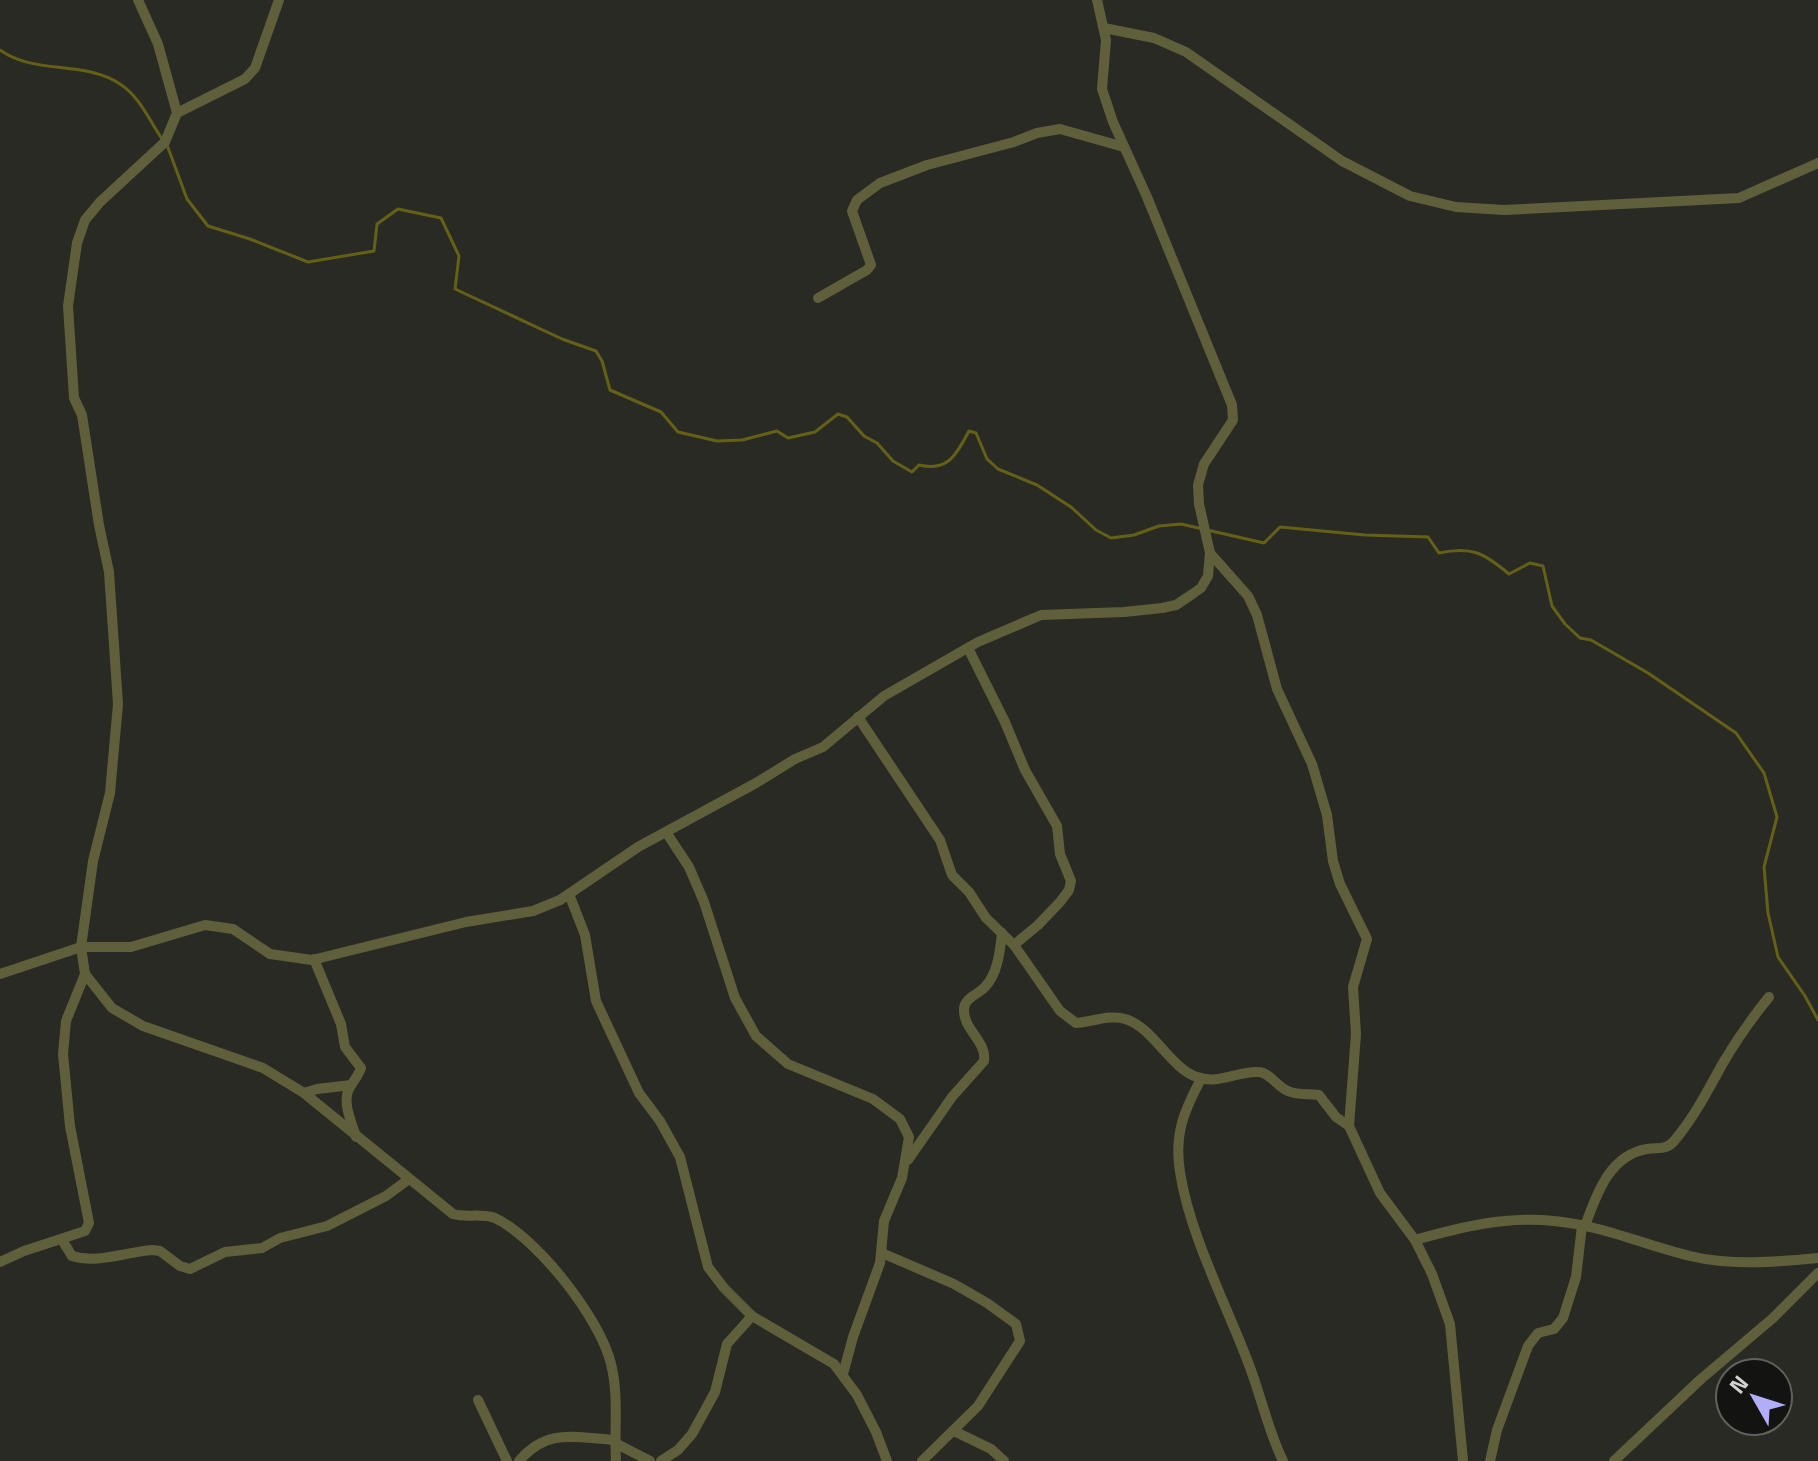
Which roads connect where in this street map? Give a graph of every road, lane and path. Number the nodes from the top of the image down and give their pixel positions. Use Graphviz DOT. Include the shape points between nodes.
graph roads {
  1 [pos="138,0"];
  2 [pos="279,0"];
  3 [pos="1097,0"];
  4 [pos="1104,28"];
  5 [pos="177,113"];
  6 [pos="1124,147"];
  7 [pos="1818,163"];
  8 [pos="818,298"];
  9 [pos="1210,553"];
  10 [pos="968,648"];
  11 [pos="858,717"];
  12 [pos="666,832"];
  13 [pos="569,894"];
  14 [pos="1002,933"];
  15 [pos="1014,945"];
  16 [pos="81,947"];
  17 [pos="314,959"];
  18 [pos="0,974"];
  19 [pos="85,974"];
  20 [pos="1769,997"];
  21 [pos="1201,1079"];
  22 [pos="351,1085"];
  23 [pos="304,1093"];
  24 [pos="1349,1126"];
  25 [pos="356,1137"];
  26 [pos="905,1164"];
  27 [pos="409,1179"];
  28 [pos="1583,1226"];
  29 [pos="62,1240"];
  30 [pos="1415,1240"];
  31 [pos="882,1253"];
  32 [pos="1818,1258"];
  33 [pos="0,1262"];
  34 [pos="1818,1273"];
  35 [pos="752,1316"];
  36 [pos="843,1374"];
  37 [pos="478,1400"];
  38 [pos="954,1431"];
  39 [pos="615,1441"];
  40 [pos="507,1461"];
  41 [pos="519,1461"];
  42 [pos="616,1461"];
  43 [pos="650,1461"];
  44 [pos="661,1461"];
  45 [pos="887,1461"];
  46 [pos="922,1461"];
  47 [pos="1004,1461"];
  48 [pos="1283,1461"];
  49 [pos="1463,1461"];
  50 [pos="1490,1461"];
  51 [pos="1614,1461"];
  1 -- 5 [label="street" via="158,44"];
  2 -- 5 [label="street" via="255,68 245,79"];
  3 -- 4 [label="street"];
  4 -- 6 [label="street" via="1102,89"];
  4 -- 7 [label="street" via="1154,38 1186,52 1342,161 1410,196 1456,207 1504,210 1739,198"];
  5 -- 16 [label="street" via="165,142 85,220 73,266 68,341 74,398 82,415 109,572 118,704 110,793 93,861"];
  6 -- 8 [label="street" via="1060,129 880,183 857,200 852,211 871,265"];
  6 -- 9 [label="street" via="1232,405 1233,420 1204,464 1198,485"];
  9 -- 10 [label="street" via="1201,588 1176,605 1041,615"];
  9 -- 24 [label="street" via="1248,596 1257,615 1277,689 1312,764 1340,884 1367,939 1353,987 1356,1034"];
  10 -- 11 [label="street"];
  10 -- 15 [label="street" via="1057,826 1071,881 1060,902"];
  11 -- 12 [label="street" via="823,747"];
  11 -- 14 [label="street" via="940,840 952,875"];
  12 -- 13 [label="street"];
  12 -- 26 [label="street" via="689,867 735,998 756,1036 788,1064 873,1099 900,1119 909,1137"];
  13 -- 17 [label="street" via="533,911"];
  13 -- 35 [label="street" via="585,935 596,1001 639,1093 680,1157 708,1267"];
  14 -- 15 [label="street"];
  14 -- 26 [label="street" via="993,975 964,1010 984,1061"];
  15 -- 21 [label="street" via="1060,1011 1076,1023 1125,1019"];
  16 -- 17 [label="street" via="131,947 215,925 233,929 270,954"];
  16 -- 18 [label="street"];
  16 -- 19 [label="street"];
  17 -- 22 [label="street" via="345,1047 361,1068"];
  19 -- 23 [label="street" via="112,1008 143,1026 263,1068"];
  19 -- 29 [label="street" via="66,1021 63,1054 70,1126 89,1223 85,1231"];
  20 -- 28 [label="street" via="1674,1142 1617,1164"];
  21 -- 24 [label="street" via="1266,1074 1287,1091 1319,1095"];
  21 -- 48 [label="street" via="1182,1114 1180,1171 1196,1230"];
  22 -- 23 [label="street"];
  22 -- 25 [label="street" via="346,1105"];
  23 -- 25 [label="street"];
  24 -- 30 [label="street" via="1380,1193"];
  25 -- 27 [label="street"];
  26 -- 31 [label="street" via="884,1221"];
  27 -- 29 [label="street" via="327,1226 262,1248 225,1252 190,1269 152,1250 79,1258"];
  27 -- 39 [label="street" via="453,1214 494,1218 546,1257 595,1326 611,1362"];
  28 -- 30 [label="street" via="1553,1221 1476,1223"];
  28 -- 32 [label="street" via="1693,1257 1736,1262"];
  28 -- 50 [label="street" via="1563,1318 1528,1346"];
  29 -- 33 [label="street"];
  30 -- 49 [label="street" via="1450,1324"];
  31 -- 36 [label="street"];
  31 -- 38 [label="street" via="954,1284 1011,1319 1020,1332 1020,1341 978,1406"];
  34 -- 51 [label="street"];
  35 -- 36 [label="street"];
  35 -- 44 [label="street" via="727,1344 715,1392 692,1434"];
  36 -- 45 [label="street"];
  37 -- 40 [label="street"];
  38 -- 46 [label="street"];
  38 -- 47 [label="street"];
  39 -- 41 [label="street" via="556,1436"];
  39 -- 42 [label="street"];
  39 -- 43 [label="street"];
}
